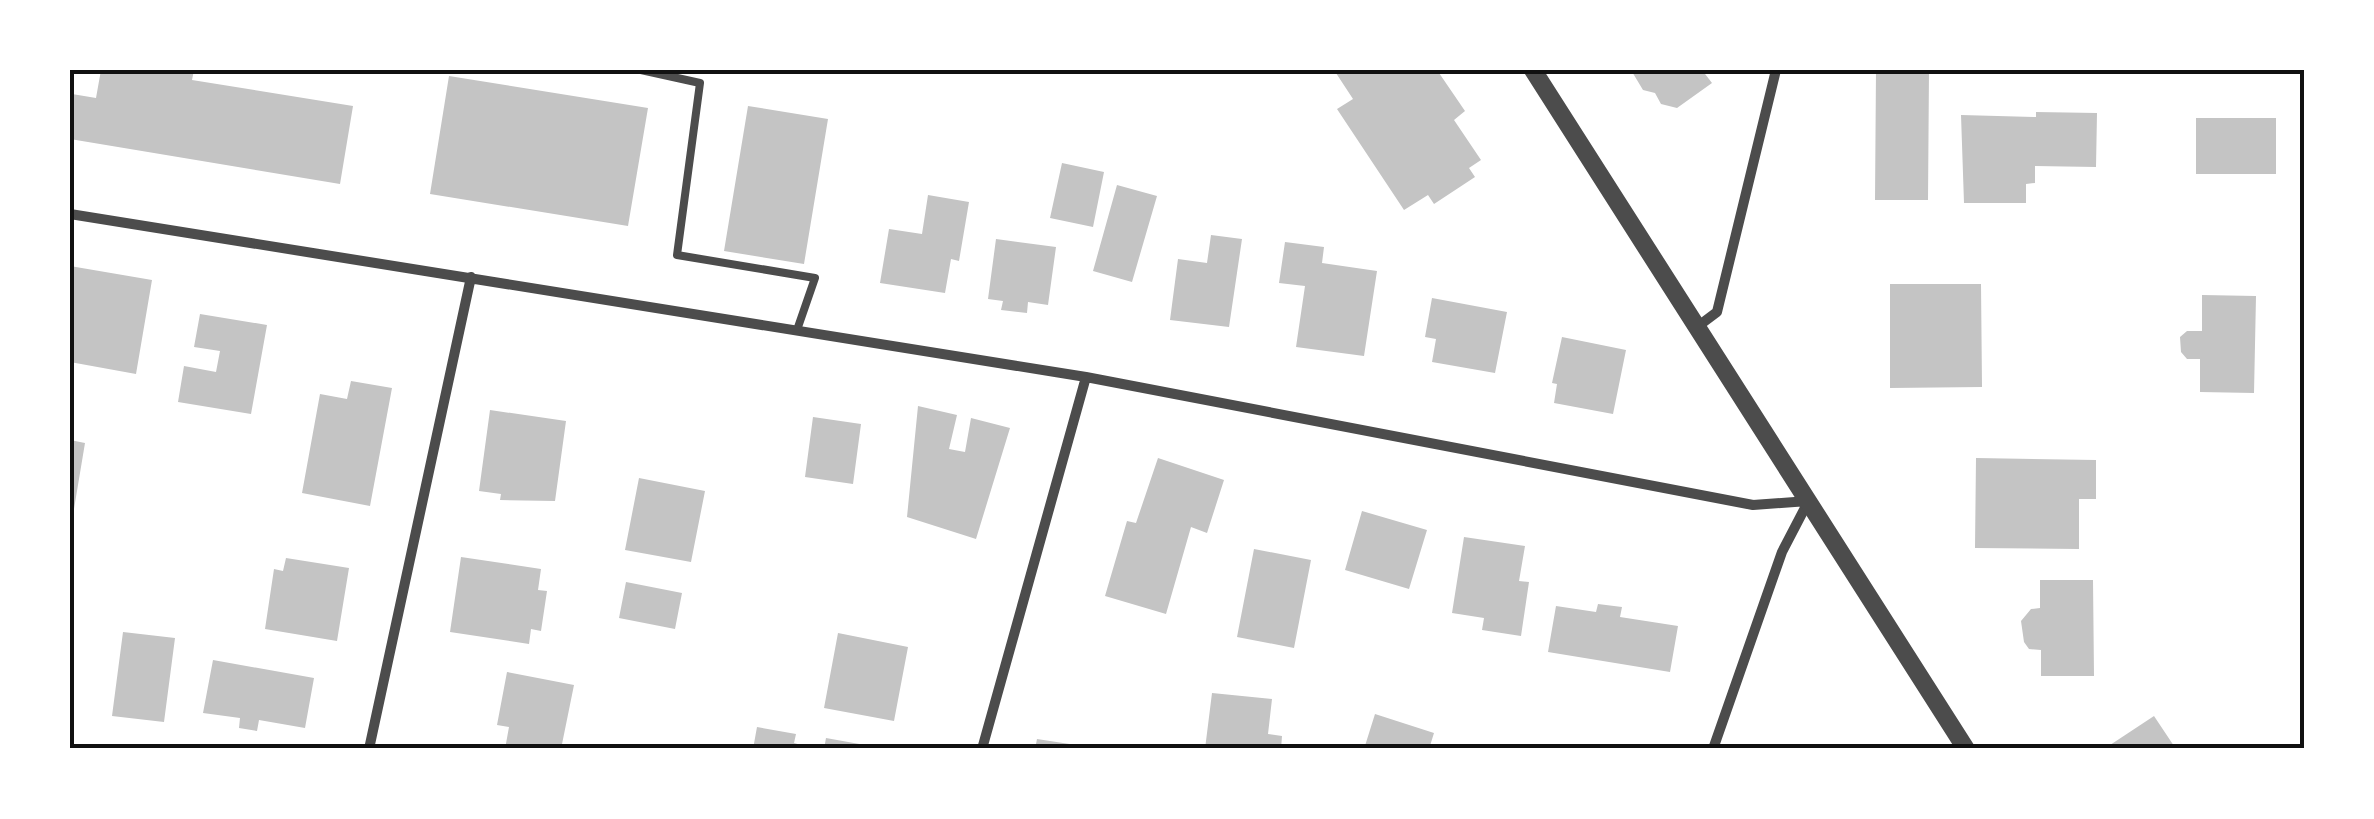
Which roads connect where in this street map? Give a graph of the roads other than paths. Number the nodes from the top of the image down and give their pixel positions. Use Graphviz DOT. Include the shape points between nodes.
graph roads {
  1 [pos="641,70"];
  2 [pos="1533,70"];
  3 [pos="1776,70"];
  4 [pos="70,214"];
  5 [pos="471,277"];
  6 [pos="1696,328"];
  7 [pos="797,330"];
  8 [pos="1086,377"];
  9 [pos="1809,501"];
  10 [pos="369,749"];
  11 [pos="982,749"];
  12 [pos="1713,749"];
  13 [pos="1966,749"];
  1 -- 7 [label="lane" via="700,83 677,256 815,278"];
  2 -- 6 [label="street"];
  3 -- 6 [label="street" via="1717,312"];
  4 -- 5 [label="street"];
  5 -- 7 [label="street"];
  5 -- 10 [label="street"];
  6 -- 9 [label="street"];
  7 -- 8 [label="street"];
  8 -- 9 [label="street" via="1753,505"];
  8 -- 11 [label="street"];
  9 -- 12 [label="street" via="1782,552"];
  9 -- 13 [label="street"];
}
